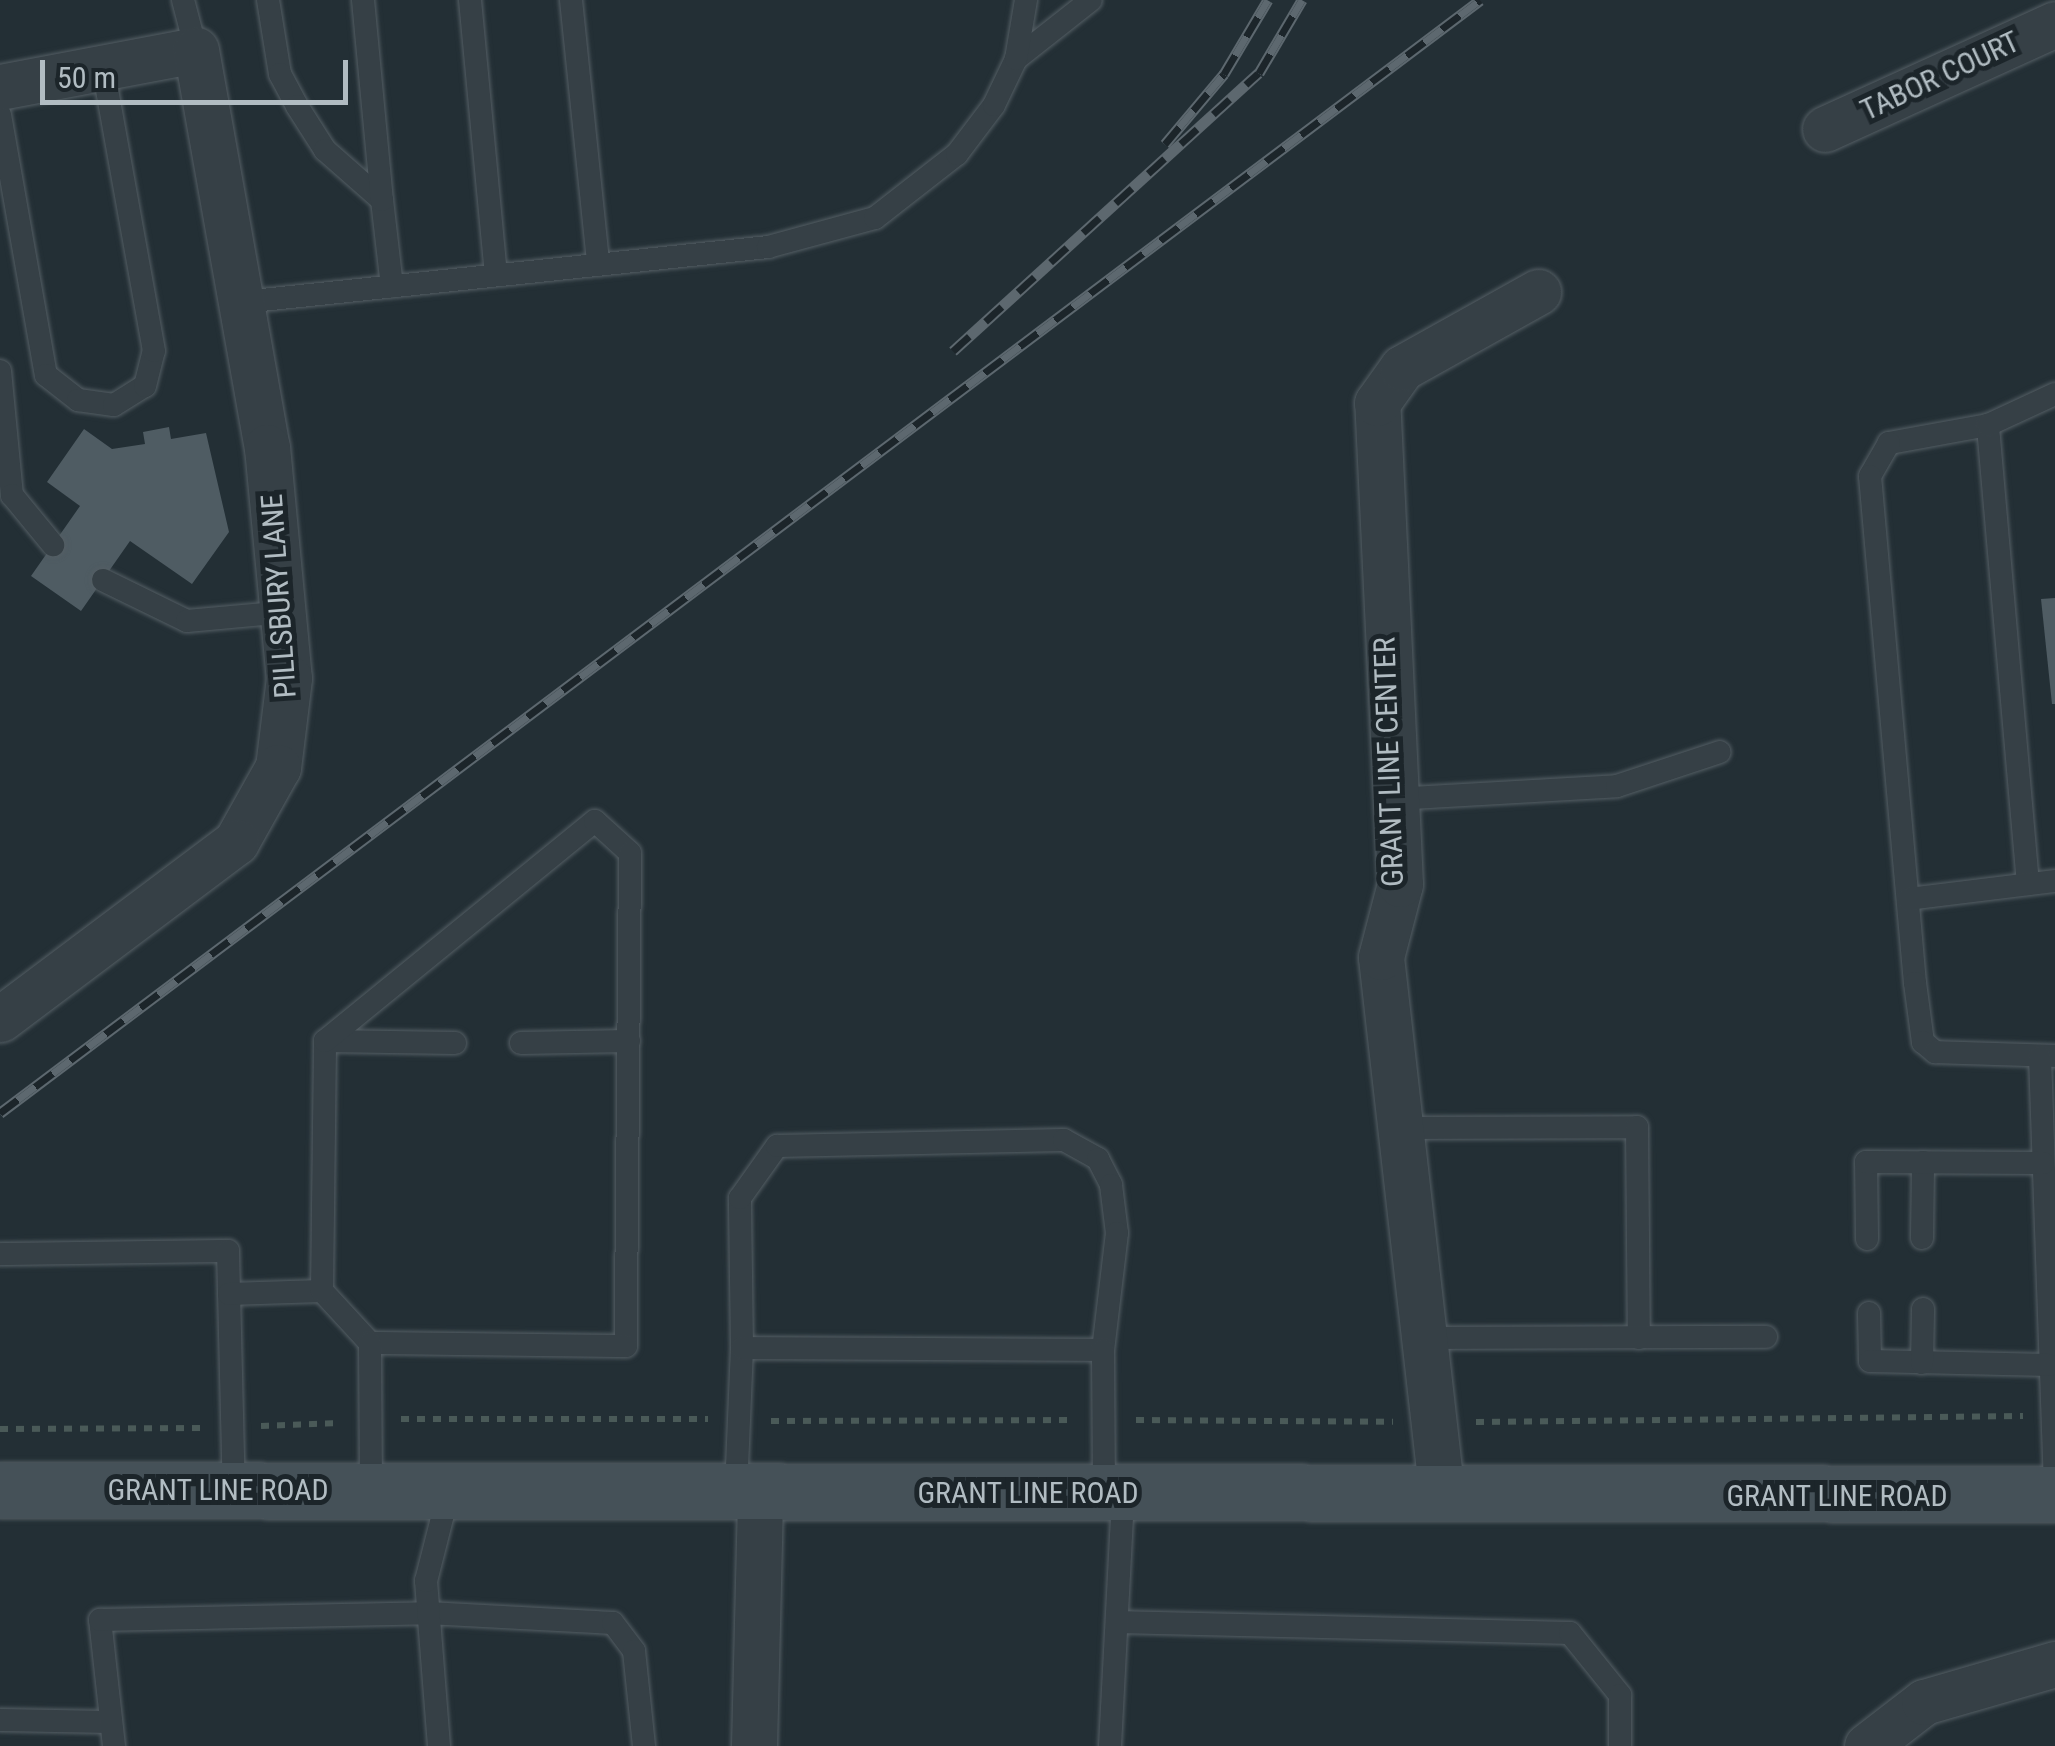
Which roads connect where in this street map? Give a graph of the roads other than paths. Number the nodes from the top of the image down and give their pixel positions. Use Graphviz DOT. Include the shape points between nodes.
graph roads {
  1 [pos="182,0"];
  2 [pos="191,0"];
  3 [pos="268,0"];
  4 [pos="363,0"];
  5 [pos="470,0"];
  6 [pos="571,0"];
  7 [pos="1026,0"];
  8 [pos="1092,0"];
  9 [pos="2055,24"];
  10 [pos="196,50"];
  11 [pos="1016,59"];
  12 [pos="102,68"];
  13 [pos="0,87"];
  14 [pos="0,115"];
  15 [pos="1825,129"];
  16 [pos="382,200"];
  17 [pos="598,263"];
  18 [pos="496,273"];
  19 [pos="392,286"];
  20 [pos="1538,292"];
  21 [pos="243,302"];
  22 [pos="0,371"];
  23 [pos="2055,394"];
  24 [pos="1988,425"];
  25 [pos="54,545"];
  26 [pos="103,580"];
  27 [pos="285,612"];
  28 [pos="1720,752"];
  29 [pos="1394,799"];
  30 [pos="2055,881"];
  31 [pos="2028,884"];
  32 [pos="1908,899"];
  33 [pos="0,1019"];
  34 [pos="628,1041"];
  35 [pos="326,1042"];
  36 [pos="520,1043"];
  37 [pos="455,1044"];
  38 [pos="2047,1056"];
  39 [pos="1404,1128"];
  40 [pos="1923,1162"];
  41 [pos="2044,1162"];
  42 [pos="1868,1238"];
  43 [pos="1922,1238"];
  44 [pos="0,1254"];
  45 [pos="322,1291"];
  46 [pos="229,1294"];
  47 [pos="1923,1309"];
  48 [pos="1869,1313"];
  49 [pos="1766,1337"];
  50 [pos="1428,1338"];
  51 [pos="1639,1338"];
  52 [pos="370,1344"];
  53 [pos="742,1348"];
  54 [pos="1104,1350"];
  55 [pos="1922,1362"];
  56 [pos="2050,1365"];
  57 [pos="0,1490"];
  58 [pos="234,1490"];
  59 [pos="371,1491"];
  60 [pos="448,1492"];
  61 [pos="748,1493"];
  62 [pos="1114,1493"];
  63 [pos="2055,1494"];
  64 [pos="1442,1496"];
  65 [pos="428,1613"];
  66 [pos="1117,1622"];
  67 [pos="2055,1664"];
  68 [pos="0,1720"];
  69 [pos="112,1734"];
  70 [pos="438,1746"];
  71 [pos="644,1746"];
  72 [pos="754,1746"];
  73 [pos="1110,1746"];
  74 [pos="1620,1746"];
  75 [pos="1867,1746"];
  1 -- 10 [label="lane"];
  2 -- 10 [label="lane"];
  3 -- 16 [label="lane" via="280,74 303,117 325,150"];
  4 -- 16 [label="lane"];
  5 -- 18 [label="lane"];
  6 -- 17 [label="lane"];
  7 -- 11 [label="lane"];
  8 -- 11 [label="lane"];
  9 -- 15 [label="street, TABOR COURT"];
  10 -- 12 [label="street"];
  10 -- 21 [label="street, PILLSBURY LANE"];
  11 -- 17 [label="lane" via="957,154 875,218 768,247"];
  12 -- 13 [label="street"];
  12 -- 14 [label="lane" via="154,351 145,386 114,405 78,400 46,375"];
  16 -- 19 [label="lane"];
  17 -- 18 [label="lane"];
  18 -- 19 [label="lane"];
  19 -- 21 [label="lane"];
  20 -- 29 [label="street, GRANT LINE CENTER" via="1402,368 1376,403"];
  21 -- 27 [label="street, PILLSBURY LANE"];
  22 -- 25 [label="lane" via="12,495"];
  23 -- 24 [label="lane"];
  24 -- 31 [label="lane"];
  24 -- 32 [label="lane" via="1889,444 1870,476"];
  26 -- 27 [label="lane" via="187,621"];
  27 -- 33 [label="street, PILLSBURY LANE" via="286,723 260,808 236,842"];
  28 -- 29 [label="lane" via="1617,786"];
  29 -- 39 [label="street, GRANT LINE CENTER" via="1400,884 1381,957"];
  30 -- 31 [label="lane"];
  31 -- 32 [label="lane"];
  32 -- 38 [label="lane" via="1923,1042 1948,1055"];
  34 -- 35 [label="lane" via="630,852 595,821"];
  34 -- 36 [label="lane"];
  34 -- 52 [label="lane" via="626,1346"];
  35 -- 37 [label="lane"];
  35 -- 45 [label="lane"];
  38 -- 41 [label="lane"];
  39 -- 50 [label="street, GRANT LINE CENTER"];
  39 -- 51 [label="lane" via="1636,1127"];
  40 -- 41 [label="lane"];
  40 -- 42 [label="lane" via="1866,1162"];
  40 -- 43 [label="lane"];
  41 -- 56 [label="lane"];
  44 -- 46 [label="lane" via="228,1251"];
  45 -- 46 [label="lane"];
  45 -- 52 [label="lane"];
  46 -- 58 [label="lane"];
  47 -- 55 [label="lane"];
  48 -- 55 [label="lane" via="1870,1361"];
  49 -- 51 [label="lane"];
  50 -- 51 [label="lane"];
  50 -- 64 [label="street, GRANT LINE CENTER"];
  52 -- 59 [label="lane"];
  53 -- 54 [label="lane"];
  53 -- 54 [label="lane" via="740,1198 778,1146 1064,1140 1098,1159 1111,1184 1117,1233"];
  53 -- 61 [label="lane" via="735,1421"];
  54 -- 62 [label="lane"];
  55 -- 56 [label="lane"];
  56 -- 63 [label="lane"];
  57 -- 58 [label="main road, GRANT LINE ROAD"];
  58 -- 59 [label="main road, GRANT LINE ROAD"];
  59 -- 60 [label="main road, GRANT LINE ROAD"];
  60 -- 61 [label="main road, GRANT LINE ROAD"];
  60 -- 65 [label="lane" via="426,1581"];
  61 -- 62 [label="main road, GRANT LINE ROAD"];
  61 -- 72 [label="street"];
  62 -- 64 [label="main road, GRANT LINE ROAD"];
  62 -- 66 [label="lane"];
  63 -- 64 [label="main road, GRANT LINE ROAD"];
  65 -- 69 [label="lane" via="100,1620"];
  65 -- 70 [label="lane"];
  65 -- 71 [label="lane" via="613,1623 634,1651"];
  66 -- 73 [label="lane"];
  66 -- 74 [label="lane" via="1570,1633 1620,1695"];
  67 -- 75 [label="street" via="1924,1702"];
  68 -- 69 [label="lane"];
}
